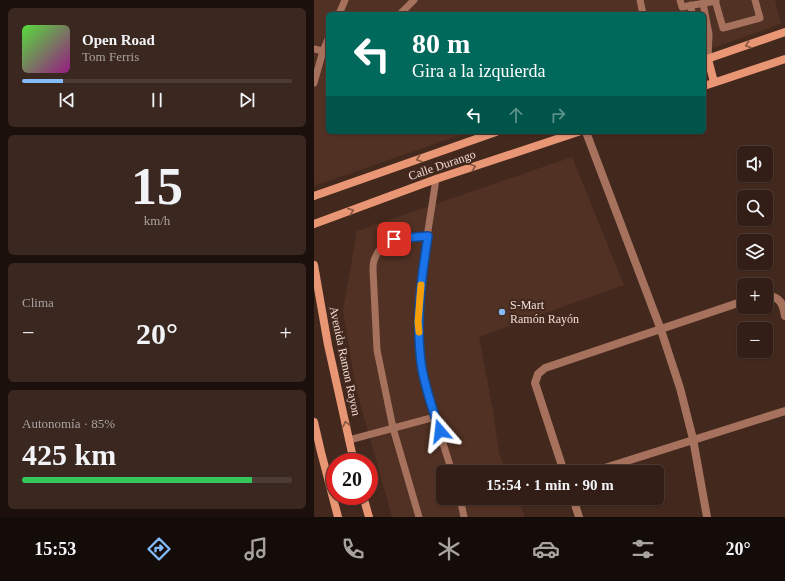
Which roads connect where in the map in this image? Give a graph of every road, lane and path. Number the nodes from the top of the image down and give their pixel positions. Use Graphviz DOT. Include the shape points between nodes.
graph roads {
  1 [pos="345,0"];
  2 [pos="414,0"];
  3 [pos="640,0"];
  4 [pos="680,0"];
  5 [pos="716,0"];
  6 [pos="755,0"];
  7 [pos="703,3"];
  8 [pos="691,5"];
  9 [pos="340,12"];
  10 [pos="402,12"];
  11 [pos="643,12"];
  12 [pos="692,12"];
  13 [pos="705,12"];
  14 [pos="706,18"];
  15 [pos="785,32"];
  16 [pos="326,44"];
  17 [pos="314,49"];
  18 [pos="323,51"];
  19 [pos="706,59"];
  20 [pos="785,59"];
  21 [pos="714,82"];
  22 [pos="314,83"];
  23 [pos="706,85"];
  24 [pos="490,134"];
  25 [pos="572,134"];
  26 [pos="587,134"];
  27 [pos="436,179"];
  28 [pos="314,196"];
  29 [pos="314,224"];
  30 [pos="428,236"];
  31 [pos="314,265"];
  32 [pos="773,296"];
  33 [pos="737,303"];
  34 [pos="785,316"];
  35 [pos="661,330"];
  36 [pos="785,411"];
  37 [pos="435,417"];
  38 [pos="314,422"];
  39 [pos="393,428"];
  40 [pos="349,440"];
  41 [pos="693,440"];
  42 [pos="352,453"];
  43 [pos="450,465"];
  44 [pos="562,465"];
  45 [pos="614,465"];
  46 [pos="366,505"];
  47 [pos="461,505"];
  48 [pos="575,505"];
  49 [pos="338,517"];
  50 [pos="369,517"];
  51 [pos="419,517"];
  52 [pos="464,517"];
  53 [pos="579,517"];
  54 [pos="707,517"];
  1 -- 9 [label="lane"];
  2 -- 10 [label="lane"];
  3 -- 11 [label="lane"];
  4 -- 8 [label="lane" via="682,7"];
  5 -- 6 [label="lane" via="723,28 760,18"];
  5 -- 7 [label="lane"];
  7 -- 8 [label="lane"];
  7 -- 13 [label="lane"];
  8 -- 12 [label="lane"];
  14 -- 19 [label="lane" via="709,34"];
  15 -- 19 [label="main road, one-way"];
  16 -- 18 [label="lane"];
  17 -- 18 [label="lane"];
  18 -- 22 [label="lane"];
  19 -- 21 [label="main road"];
  20 -- 21 [label="main road"];
  21 -- 23 [label="main road"];
  24 -- 28 [label="main road, Calle Durango, one-way"];
  27 -- 25 [label="main road, Calle Durango, one-way"];
  26 -- 35 [label="street"];
  29 -- 27 [label="main road, Calle Durango, one-way"];
  27 -- 30 [label="lane"];
  30 -- 37 [label="lane" via="418,322 422,369"];
  30 -- 39 [label="lane" via="394,239 381,248 375,258 373,270 377,350"];
  40 -- 31 [label="main road, Avenida Ramon Rayon, one-way"];
  32 -- 34 [label="street" via="783,305"];
  33 -- 35 [label="street"];
  35 -- 41 [label="street" via="680,388"];
  35 -- 44 [label="street" via="545,368 538,374 535,383"];
  36 -- 41 [label="street"];
  37 -- 39 [label="lane"];
  37 -- 43 [label="lane"];
  38 -- 49 [label="main road"];
  39 -- 40 [label="lane"];
  39 -- 51 [label="lane"];
  40 -- 42 [label="main road, Avenida Ramon Rayon"];
  41 -- 45 [label="street"];
  41 -- 54 [label="street"];
  46 -- 50 [label="main road"];
  47 -- 52 [label="lane"];
  48 -- 53 [label="street"];
}
